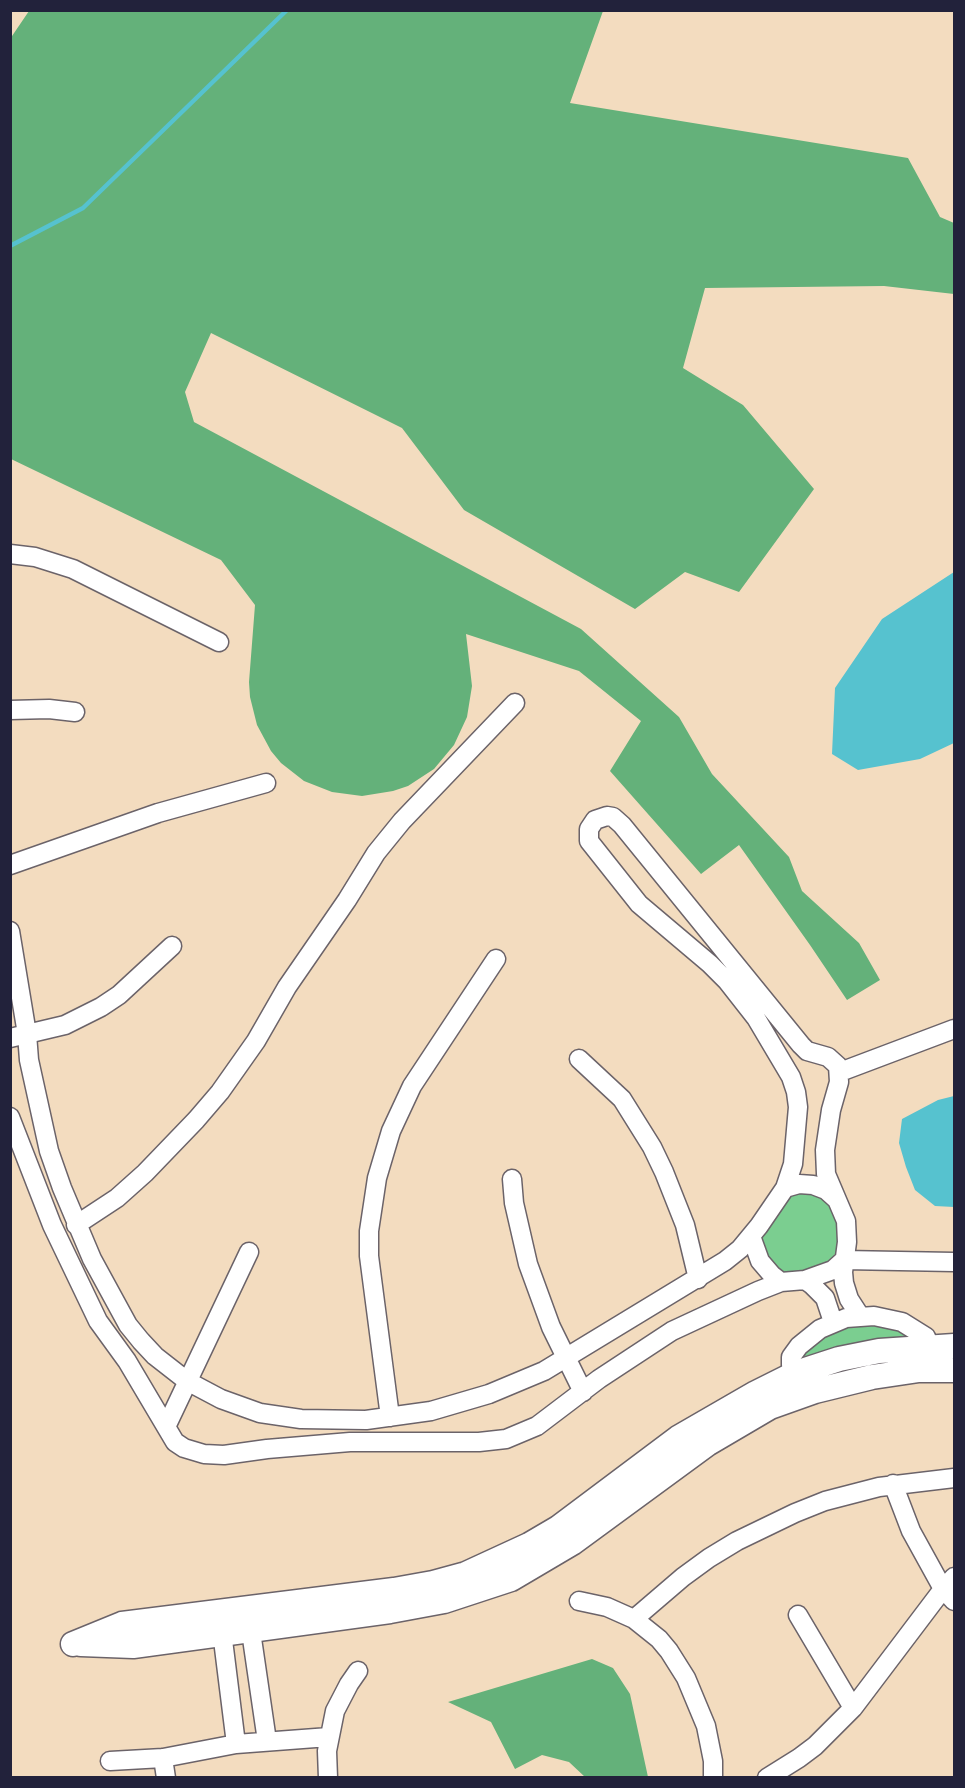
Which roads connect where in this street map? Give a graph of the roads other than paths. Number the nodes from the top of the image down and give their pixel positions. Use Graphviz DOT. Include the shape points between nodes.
graph roads {
  1 [pos="10,554"];
  2 [pos="219,642"];
  3 [pos="515,703"];
  4 [pos="10,710"];
  5 [pos="75,711"];
  6 [pos="266,783"];
  7 [pos="10,865"];
  8 [pos="10,931"];
  9 [pos="172,946"];
  10 [pos="496,959"];
  11 [pos="954,1029"];
  12 [pos="19,1036"];
  13 [pos="828,1057"];
  14 [pos="579,1059"];
  15 [pos="840,1072"];
  16 [pos="791,1077"];
  17 [pos="10,1117"];
  18 [pos="512,1179"];
  19 [pos="785,1188"];
  20 [pos="837,1201"];
  21 [pos="76,1225"];
  22 [pos="751,1236"];
  23 [pos="249,1252"];
  24 [pos="844,1260"];
  25 [pos="954,1262"];
  26 [pos="698,1279"];
  27 [pos="805,1280"];
  28 [pos="781,1282"];
  29 [pos="860,1316"];
  30 [pos="832,1322"];
  31 [pos="954,1346"];
  32 [pos="930,1347"];
  33 [pos="566,1357"];
  34 [pos="919,1370"];
  35 [pos="954,1370"];
  36 [pos="796,1373"];
  37 [pos="187,1381"];
  38 [pos="815,1391"];
  39 [pos="584,1392"];
  40 [pos="390,1417"];
  41 [pos="166,1427"];
  42 [pos="954,1478"];
  43 [pos="893,1485"];
  44 [pos="951,1589"];
  45 [pos="579,1601"];
  46 [pos="798,1615"];
  47 [pos="634,1619"];
  48 [pos="249,1620"];
  49 [pos="221,1624"];
  50 [pos="357,1671"];
  51 [pos="853,1708"];
  52 [pos="329,1737"];
  53 [pos="267,1741"];
  54 [pos="236,1744"];
  55 [pos="163,1758"];
  56 [pos="110,1761"];
  57 [pos="166,1778"];
  58 [pos="328,1778"];
  59 [pos="713,1778"];
  60 [pos="767,1778"];
  1 -- 2 [label="street" via="73,569"];
  3 -- 21 [label="street" via="376,852 238,1067 196,1120 138,1180"];
  4 -- 5 [label="street"];
  6 -- 7 [label="street" via="147,817"];
  8 -- 12 [label="street"];
  9 -- 12 [label="street" via="101,1007 65,1025"];
  10 -- 40 [label="street" via="412,1086 391,1131 377,1178 369,1256"];
  11 -- 15 [label="street"];
  12 -- 21 [label="street" via="29,1060 49,1151"];
  13 -- 15 [label="street"];
  13 -- 16 [label="street" via="812,1061"];
  13 -- 16 [label="street" via="807,1051 801,1045 618,821 607,816 595,820 589,829 589,841 639,904 727,981 756,1018"];
  14 -- 26 [label="street" via="622,1099 652,1147 685,1225"];
  15 -- 20 [label="street" via="825,1150 826,1174"];
  16 -- 19 [label="street" via="798,1124 793,1164"];
  17 -- 41 [label="street" via="74,1274 99,1322"];
  18 -- 33 [label="street" via="528,1264"];
  19 -- 20 [label="street" via="813,1185 826,1190"];
  19 -- 22 [label="street"];
  20 -- 24 [label="street" via="846,1221"];
  21 -- 37 [label="street" via="128,1325 155,1356"];
  22 -- 26 [label="street" via="725,1262"];
  22 -- 28 [label="street" via="760,1261"];
  23 -- 37 [label="street"];
  24 -- 25 [label="street"];
  24 -- 27 [label="street" via="832,1270"];
  24 -- 29 [label="street" via="846,1294"];
  26 -- 33 [label="street"];
  27 -- 28 [label="street"];
  27 -- 30 [label="street" via="825,1298"];
  28 -- 39 [label="street" via="672,1331"];
  29 -- 30 [label="street"];
  29 -- 32 [label="street" via="902,1322 926,1337"];
  30 -- 36 [label="street" via="809,1336 790,1357"];
  31 -- 32 [label="street"];
  32 -- 34 [label="street"];
  32 -- 36 [label="street" via="879,1351"];
  33 -- 39 [label="street"];
  33 -- 40 [label="street" via="489,1395 431,1411"];
  34 -- 35 [label="street"];
  34 -- 38 [label="street"];
  36 -- 38 [label="street" via="804,1385"];
  36 -- 48 [label="street" via="678,1438 558,1528 466,1574"];
  37 -- 40 [label="street" via="240,1407 280,1417"];
  37 -- 41 [label="street"];
  38 -- 48 [label="street" via="770,1407 707,1444 572,1543 512,1579 444,1601 390,1611"];
  39 -- 41 [label="street" via="521,1433 479,1442 350,1442 213,1455 184,1448"];
  42 -- 43 [label="street"];
  43 -- 44 [label="street" via="911,1531"];
  43 -- 47 [label="street" via="825,1501 765,1526 692,1571"];
  44 -- 51 [label="street"];
  45 -- 47 [label="street" via="607,1607"];
  46 -- 51 [label="street"];
  47 -- 59 [label="street" via="659,1639 686,1678 706,1726"];
  48 -- 49 [label="street"];
  48 -- 53 [label="street"];
  49 -- 54 [label="street"];
  50 -- 52 [label="street" via="335,1711"];
  51 -- 60 [label="street" via="815,1746"];
  52 -- 53 [label="street"];
  52 -- 58 [label="street"];
  53 -- 54 [label="street"];
  54 -- 55 [label="street"];
  55 -- 56 [label="street"];
  55 -- 57 [label="street"];
}
